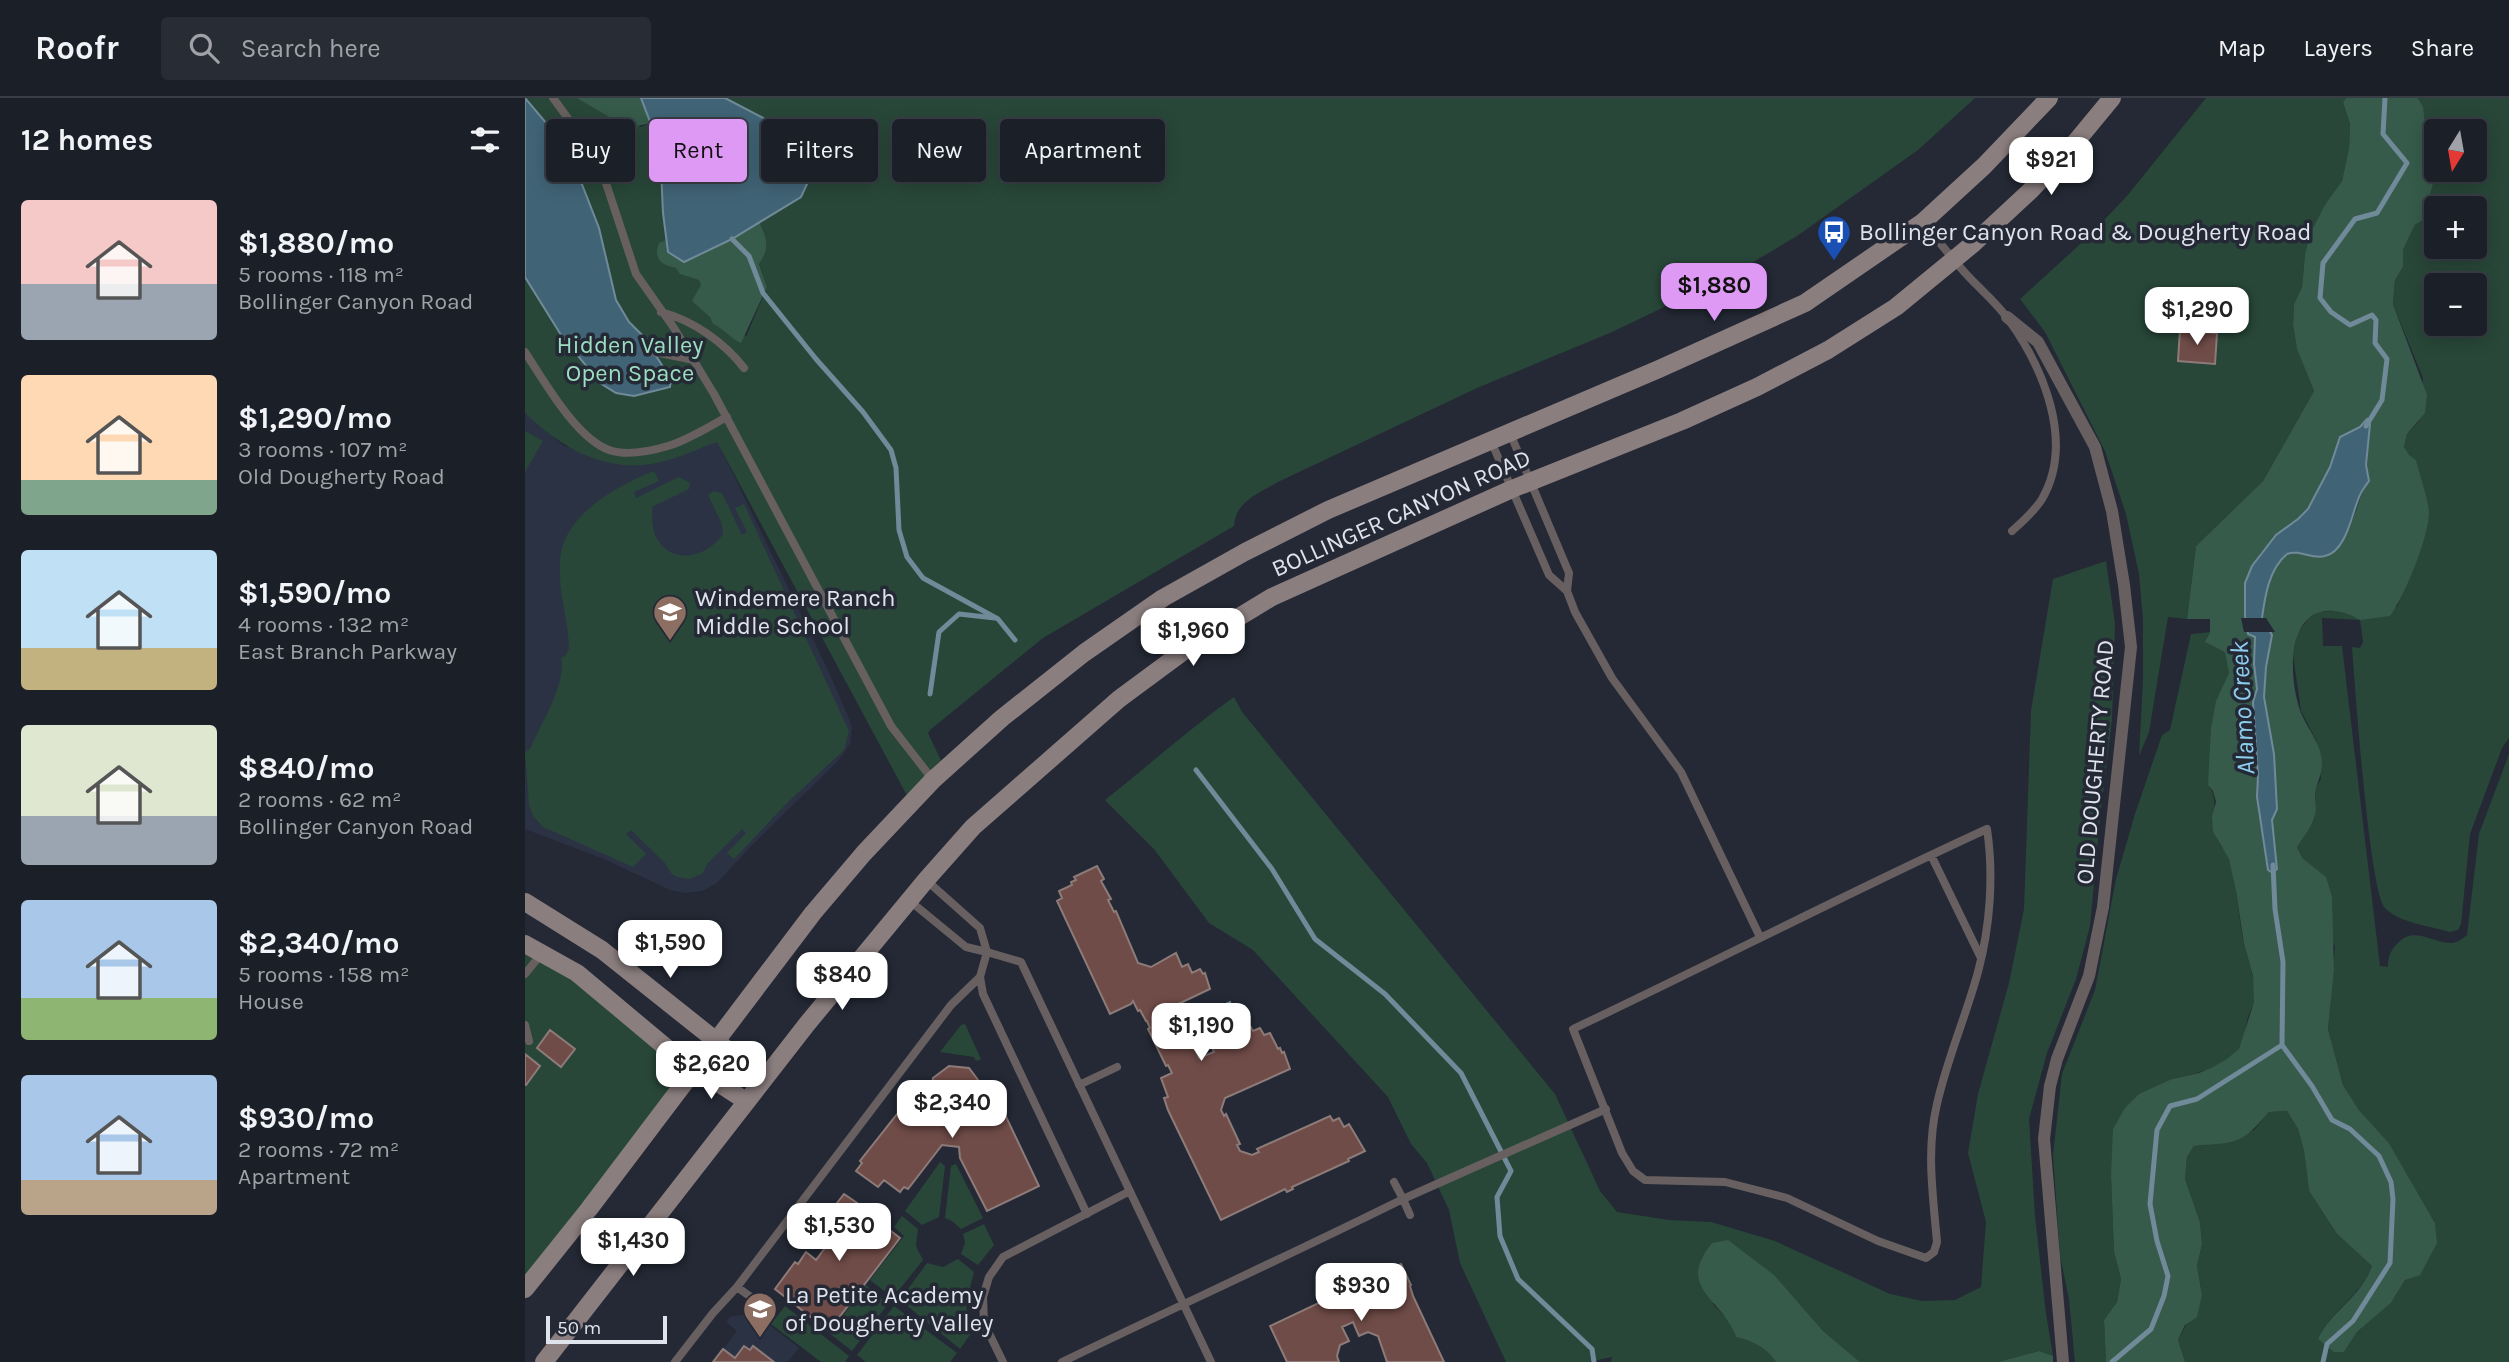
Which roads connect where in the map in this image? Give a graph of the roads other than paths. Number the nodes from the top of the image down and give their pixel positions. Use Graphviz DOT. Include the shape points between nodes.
graph roads {
  1 [pos="554,98"];
  2 [pos="2049,98"];
  3 [pos="2112,98"];
  4 [pos="1923,222"];
  5 [pos="1953,260"];
  6 [pos="661,312"];
  7 [pos="2007,317"];
  8 [pos="646,350"];
  9 [pos="525,352"];
  10 [pos="694,360"];
  11 [pos="744,368"];
  12 [pos="727,417"];
  13 [pos="1510,433"];
  14 [pos="1491,441"];
  15 [pos="1532,481"];
  16 [pos="1511,489"];
  17 [pos="2013,531"];
  18 [pos="1567,591"];
  19 [pos="933,780"];
  20 [pos="1931,855"];
  21 [pos="926,880"];
  22 [pos="910,901"];
  23 [pos="525,902"];
  24 [pos="1760,937"];
  25 [pos="525,944"];
  26 [pos="987,952"];
  27 [pos="542,953"];
  28 [pos="1981,958"];
  29 [pos="525,974"];
  30 [pos="980,977"];
  31 [pos="525,1025"];
  32 [pos="716,1040"];
  33 [pos="529,1041"];
  34 [pos="1117,1067"];
  35 [pos="696,1069"];
  36 [pos="764,1079"];
  37 [pos="1079,1085"];
  38 [pos="746,1101"];
  39 [pos="1606,1109"];
  40 [pos="1394,1182"];
  41 [pos="1130,1191"];
  42 [pos="1403,1199"];
  43 [pos="1087,1214"];
  44 [pos="1410,1215"];
  45 [pos="737,1287"];
  46 [pos="525,1289"];
  47 [pos="1184,1304"];
  48 [pos="770,1311"];
  49 [pos="544,1362"];
  50 [pos="675,1362"];
  51 [pos="1003,1362"];
  52 [pos="1062,1362"];
  53 [pos="1211,1362"];
  54 [pos="2063,1362"];
  1 -- 6 [label="lane" via="603,171 636,274"];
  2 -- 4 [label="main road, BOLLINGER CANYON ROAD"];
  3 -- 5 [label="main road, BOLLINGER CANYON ROAD" via="2031,191"];
  4 -- 5 [label="lane, OLD DOUGHERTY ROAD"];
  4 -- 13 [label="main road, BOLLINGER CANYON ROAD" via="1805,303"];
  5 -- 7 [label="lane, OLD DOUGHERTY ROAD"];
  5 -- 15 [label="main road, BOLLINGER CANYON ROAD" via="1896,307 1828,351 1682,421"];
  6 -- 10 [label="lane"];
  6 -- 11 [label="lane" via="693,324"];
  7 -- 17 [label="lane" via="2036,363 2053,410 2056,449 2043,497"];
  7 -- 54 [label="street, OLD DOUGHERTY ROAD" via="2038,342 2095,447 2112,511 2131,647 2103,907 2089,976 2057,1059 2045,1112"];
  8 -- 10 [label="lane"];
  9 -- 12 [label="lane" via="560,405 590,439 618,453 669,446"];
  10 -- 12 [label="lane"];
  12 -- 19 [label="lane" via="891,726"];
  13 -- 14 [label="main road, BOLLINGER CANYON ROAD"];
  13 -- 15 [label="lane"];
  14 -- 16 [label="lane"];
  14 -- 19 [label="main road, BOLLINGER CANYON ROAD" via="1328,510 1163,598 1084,653"];
  15 -- 16 [label="main road, BOLLINGER CANYON ROAD"];
  15 -- 18 [label="lane" via="1569,573"];
  16 -- 18 [label="lane" via="1549,575"];
  16 -- 21 [label="main road, BOLLINGER CANYON ROAD" via="1272,597 1188,648 1119,699 973,827"];
  18 -- 24 [label="lane" via="1612,678 1681,772"];
  19 -- 32 [label="main road, BOLLINGER CANYON ROAD" via="813,913"];
  20 -- 24 [label="lane"];
  20 -- 28 [label="lane"];
  20 -- 28 [label="lane" via="1987,830 1989,892"];
  21 -- 22 [label="main road, BOLLINGER CANYON ROAD"];
  21 -- 26 [label="lane" via="981,928"];
  22 -- 26 [label="lane" via="966,947"];
  22 -- 36 [label="main road, BOLLINGER CANYON ROAD"];
  23 -- 32 [label="main road" via="602,950"];
  24 -- 39 [label="lane" via="1573,1029"];
  25 -- 27 [label="main road"];
  26 -- 30 [label="lane"];
  26 -- 37 [label="lane" via="1021,962"];
  27 -- 29 [label="lane"];
  27 -- 35 [label="main road" via="577,973"];
  28 -- 39 [label="lane" via="1936,1106 1931,1150 1937,1242 1926,1258 1787,1198 1725,1182 1645,1180 1622,1153"];
  30 -- 43 [label="lane" via="983,994"];
  30 -- 45 [label="lane" via="951,1004"];
  31 -- 33 [label="lane"];
  32 -- 35 [label="main road, BOLLINGER CANYON ROAD"];
  32 -- 36 [label="main road"];
  34 -- 37 [label="lane"];
  35 -- 38 [label="main road"];
  35 -- 46 [label="main road, BOLLINGER CANYON ROAD"];
  36 -- 38 [label="main road, BOLLINGER CANYON ROAD"];
  37 -- 41 [label="lane"];
  38 -- 49 [label="main road, BOLLINGER CANYON ROAD"];
  39 -- 42 [label="lane"];
  40 -- 42 [label="lane"];
  41 -- 43 [label="lane"];
  41 -- 47 [label="lane"];
  42 -- 44 [label="lane"];
  42 -- 47 [label="lane"];
  43 -- 51 [label="lane" via="1003,1256 989,1277 982,1297 984,1323"];
  45 -- 48 [label="lane"];
  45 -- 50 [label="lane"];
  47 -- 52 [label="lane"];
  47 -- 53 [label="lane"];
}
